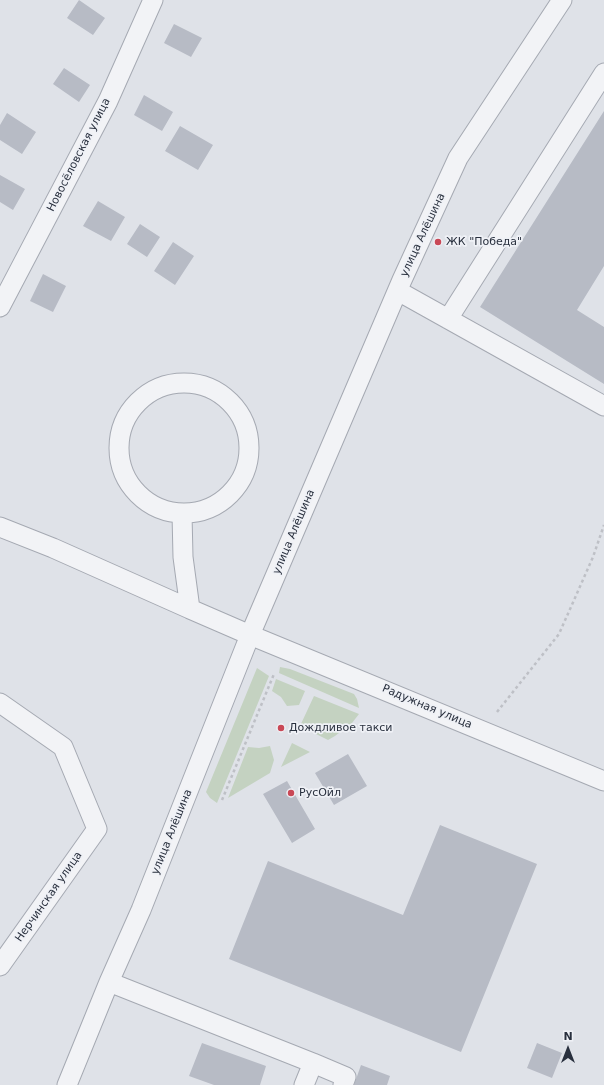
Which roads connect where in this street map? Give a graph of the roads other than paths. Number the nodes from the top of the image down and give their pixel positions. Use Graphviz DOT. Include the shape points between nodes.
graph roads {
  1 [pos="153,0"];
  2 [pos="562,0"];
  3 [pos="604,73"];
  4 [pos="398,291"];
  5 [pos="0,307"];
  6 [pos="448,319"];
  7 [pos="604,406"];
  8 [pos="182,514"];
  9 [pos="0,527"];
  10 [pos="190,609"];
  11 [pos="250,635"];
  12 [pos="0,703"];
  13 [pos="604,781"];
  14 [pos="0,966"];
  15 [pos="109,982"];
  16 [pos="313,1063"];
  17 [pos="67,1085"];
  18 [pos="304,1085"];
  19 [pos="343,1085"];
  1 -- 5 [label="street, Новосёловская улица" via="108,101"];
  2 -- 4 [label="street, улица Алёшина" via="458,158"];
  3 -- 6 [label="street"];
  4 -- 6 [label="street"];
  4 -- 11 [label="street, улица Алёшина"];
  6 -- 7 [label="street"];
  8 -- 8 [label="street" via="205,511 225,500 240,484 249,462 250,440 243,418 229,400 210,388 188,383 167,385 148,394 133,408 123,426 119,446 121,466 130,485 144,500 162,510"];
  8 -- 10 [label="street" via="183,557"];
  9 -- 10 [label="street, Радужная улица"];
  10 -- 11 [label="street, Радужная улица"];
  11 -- 13 [label="street, Радужная улица"];
  11 -- 15 [label="street, улица Алёшина" via="141,910"];
  12 -- 14 [label="street, Нерчинская улица" via="63,747 97,829"];
  15 -- 16 [label="street"];
  15 -- 17 [label="street, улица Алёшина"];
  16 -- 18 [label="street"];
  16 -- 19 [label="street" via="346,1077"];
}
